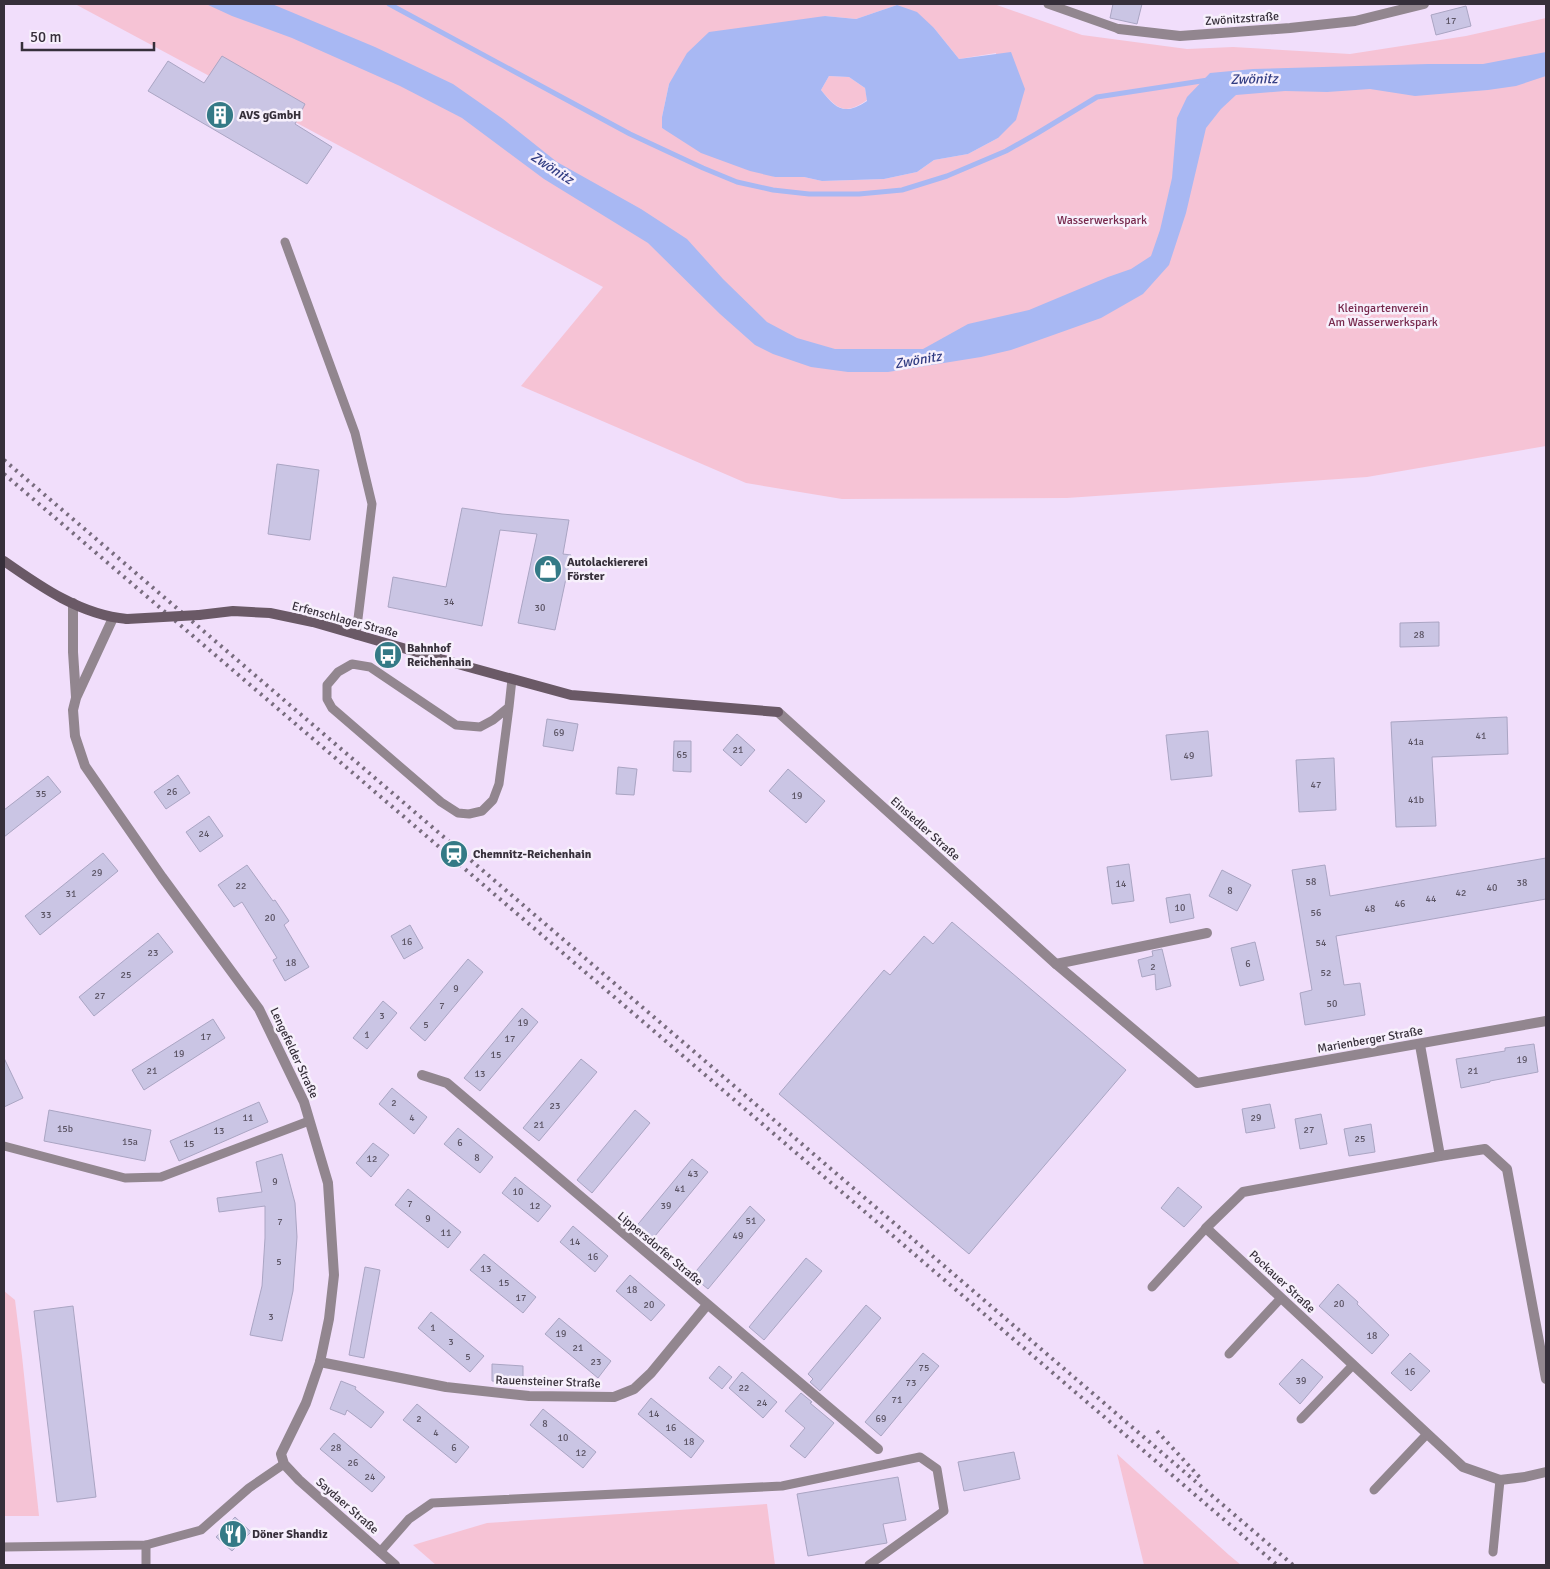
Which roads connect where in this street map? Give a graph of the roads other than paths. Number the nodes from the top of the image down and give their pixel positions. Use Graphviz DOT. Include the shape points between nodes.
graph roads {
  1 [pos="1048,4"];
  2 [pos="1424,4"];
  3 [pos="1119,29"];
  4 [pos="285,242"];
  5 [pos="4,561"];
  6 [pos="73,604"];
  7 [pos="113,618"];
  8 [pos="356,635"];
  9 [pos="512,678"];
  10 [pos="76,698"];
  11 [pos="509,707"];
  12 [pos="778,712"];
  13 [pos="1207,934"];
  14 [pos="1056,964"];
  15 [pos="1546,1021"];
  16 [pos="1420,1044"];
  17 [pos="422,1075"];
  18 [pos="1197,1083"];
  19 [pos="309,1121"];
  20 [pos="4,1146"];
  21 [pos="1440,1156"];
  22 [pos="1206,1228"];
  23 [pos="1152,1287"];
  24 [pos="1281,1298"];
  25 [pos="707,1305"];
  26 [pos="1229,1354"];
  27 [pos="320,1362"];
  28 [pos="1353,1365"];
  29 [pos="1546,1379"];
  30 [pos="1302,1419"];
  31 [pos="1427,1434"];
  32 [pos="878,1449"];
  33 [pos="284,1464"];
  34 [pos="1546,1472"];
  35 [pos="1500,1480"];
  36 [pos="1374,1490"];
  37 [pos="146,1545"];
  38 [pos="4,1547"];
  39 [pos="380,1552"];
  40 [pos="1493,1552"];
  41 [pos="146,1565"];
  42 [pos="396,1565"];
  43 [pos="869,1565"];
  1 -- 3 [label="lane"];
  2 -- 3 [label="street, Zwönitzstraße" via="1355,21 1290,28 1180,36"];
  4 -- 8 [label="lane" via="355,433 372,504"];
  5 -- 6 [label="main road, Erfenschlager Straße"];
  6 -- 7 [label="main road, Erfenschlager Straße"];
  6 -- 10 [label="street, Lengefelder Straße"];
  7 -- 8 [label="main road, Erfenschlager Straße, bridge" via="233,611 270,613"];
  7 -- 10 [label="street, Lengefelder Straße"];
  8 -- 9 [label="main road, Erfenschlager Straße"];
  9 -- 11 [label="lane"];
  9 -- 12 [label="main road, Erfenschlager Straße" via="571,695"];
  10 -- 19 [label="street, Lengefelder Straße" via="73,710 75,736 85,766 259,1009 304,1102"];
  11 -- 11 [label="lane" via="499,784 493,800 482,811 458,813 440,802 332,708 327,699 327,685 338,672 352,664 370,667 456,725 480,727"];
  12 -- 14 [label="street, Einsiedler Straße"];
  13 -- 14 [label="street"];
  14 -- 18 [label="street, Einsiedler Straße"];
  15 -- 16 [label="street, Marienberger Straße"];
  16 -- 18 [label="street, Marienberger Straße"];
  16 -- 21 [label="street"];
  17 -- 25 [label="street, Lippersdorfer Straße" via="447,1083"];
  19 -- 20 [label="lane" via="161,1178 124,1178"];
  19 -- 27 [label="street, Lengefelder Straße" via="328,1183 334,1275"];
  21 -- 22 [label="street" via="1243,1192"];
  21 -- 29 [label="street" via="1484,1150 1507,1170"];
  22 -- 23 [label="lane"];
  22 -- 24 [label="street, Pockauer Straße"];
  24 -- 26 [label="lane"];
  24 -- 28 [label="street, Pockauer Straße"];
  25 -- 27 [label="street, Rauensteiner Straße" via="651,1373 634,1389 614,1397 529,1396 446,1387"];
  25 -- 32 [label="street, Lippersdorfer Straße"];
  27 -- 33 [label="street, Lengefelder Straße" via="306,1402 281,1454"];
  28 -- 30 [label="lane"];
  28 -- 31 [label="street, Pockauer Straße"];
  31 -- 35 [label="street, Pockauer Straße" via="1463,1467"];
  31 -- 36 [label="lane"];
  33 -- 37 [label="lane" via="249,1488 201,1530"];
  33 -- 39 [label="street, Saydaer Straße"];
  34 -- 35 [label="street, Pockauer Straße"];
  35 -- 40 [label="lane"];
  37 -- 38 [label="lane"];
  37 -- 41 [label="lane"];
  39 -- 42 [label="street, Saydaer Straße"];
  39 -- 43 [label="lane" via="409,1519 432,1503 782,1486 920,1457 937,1469 944,1511"];
}
